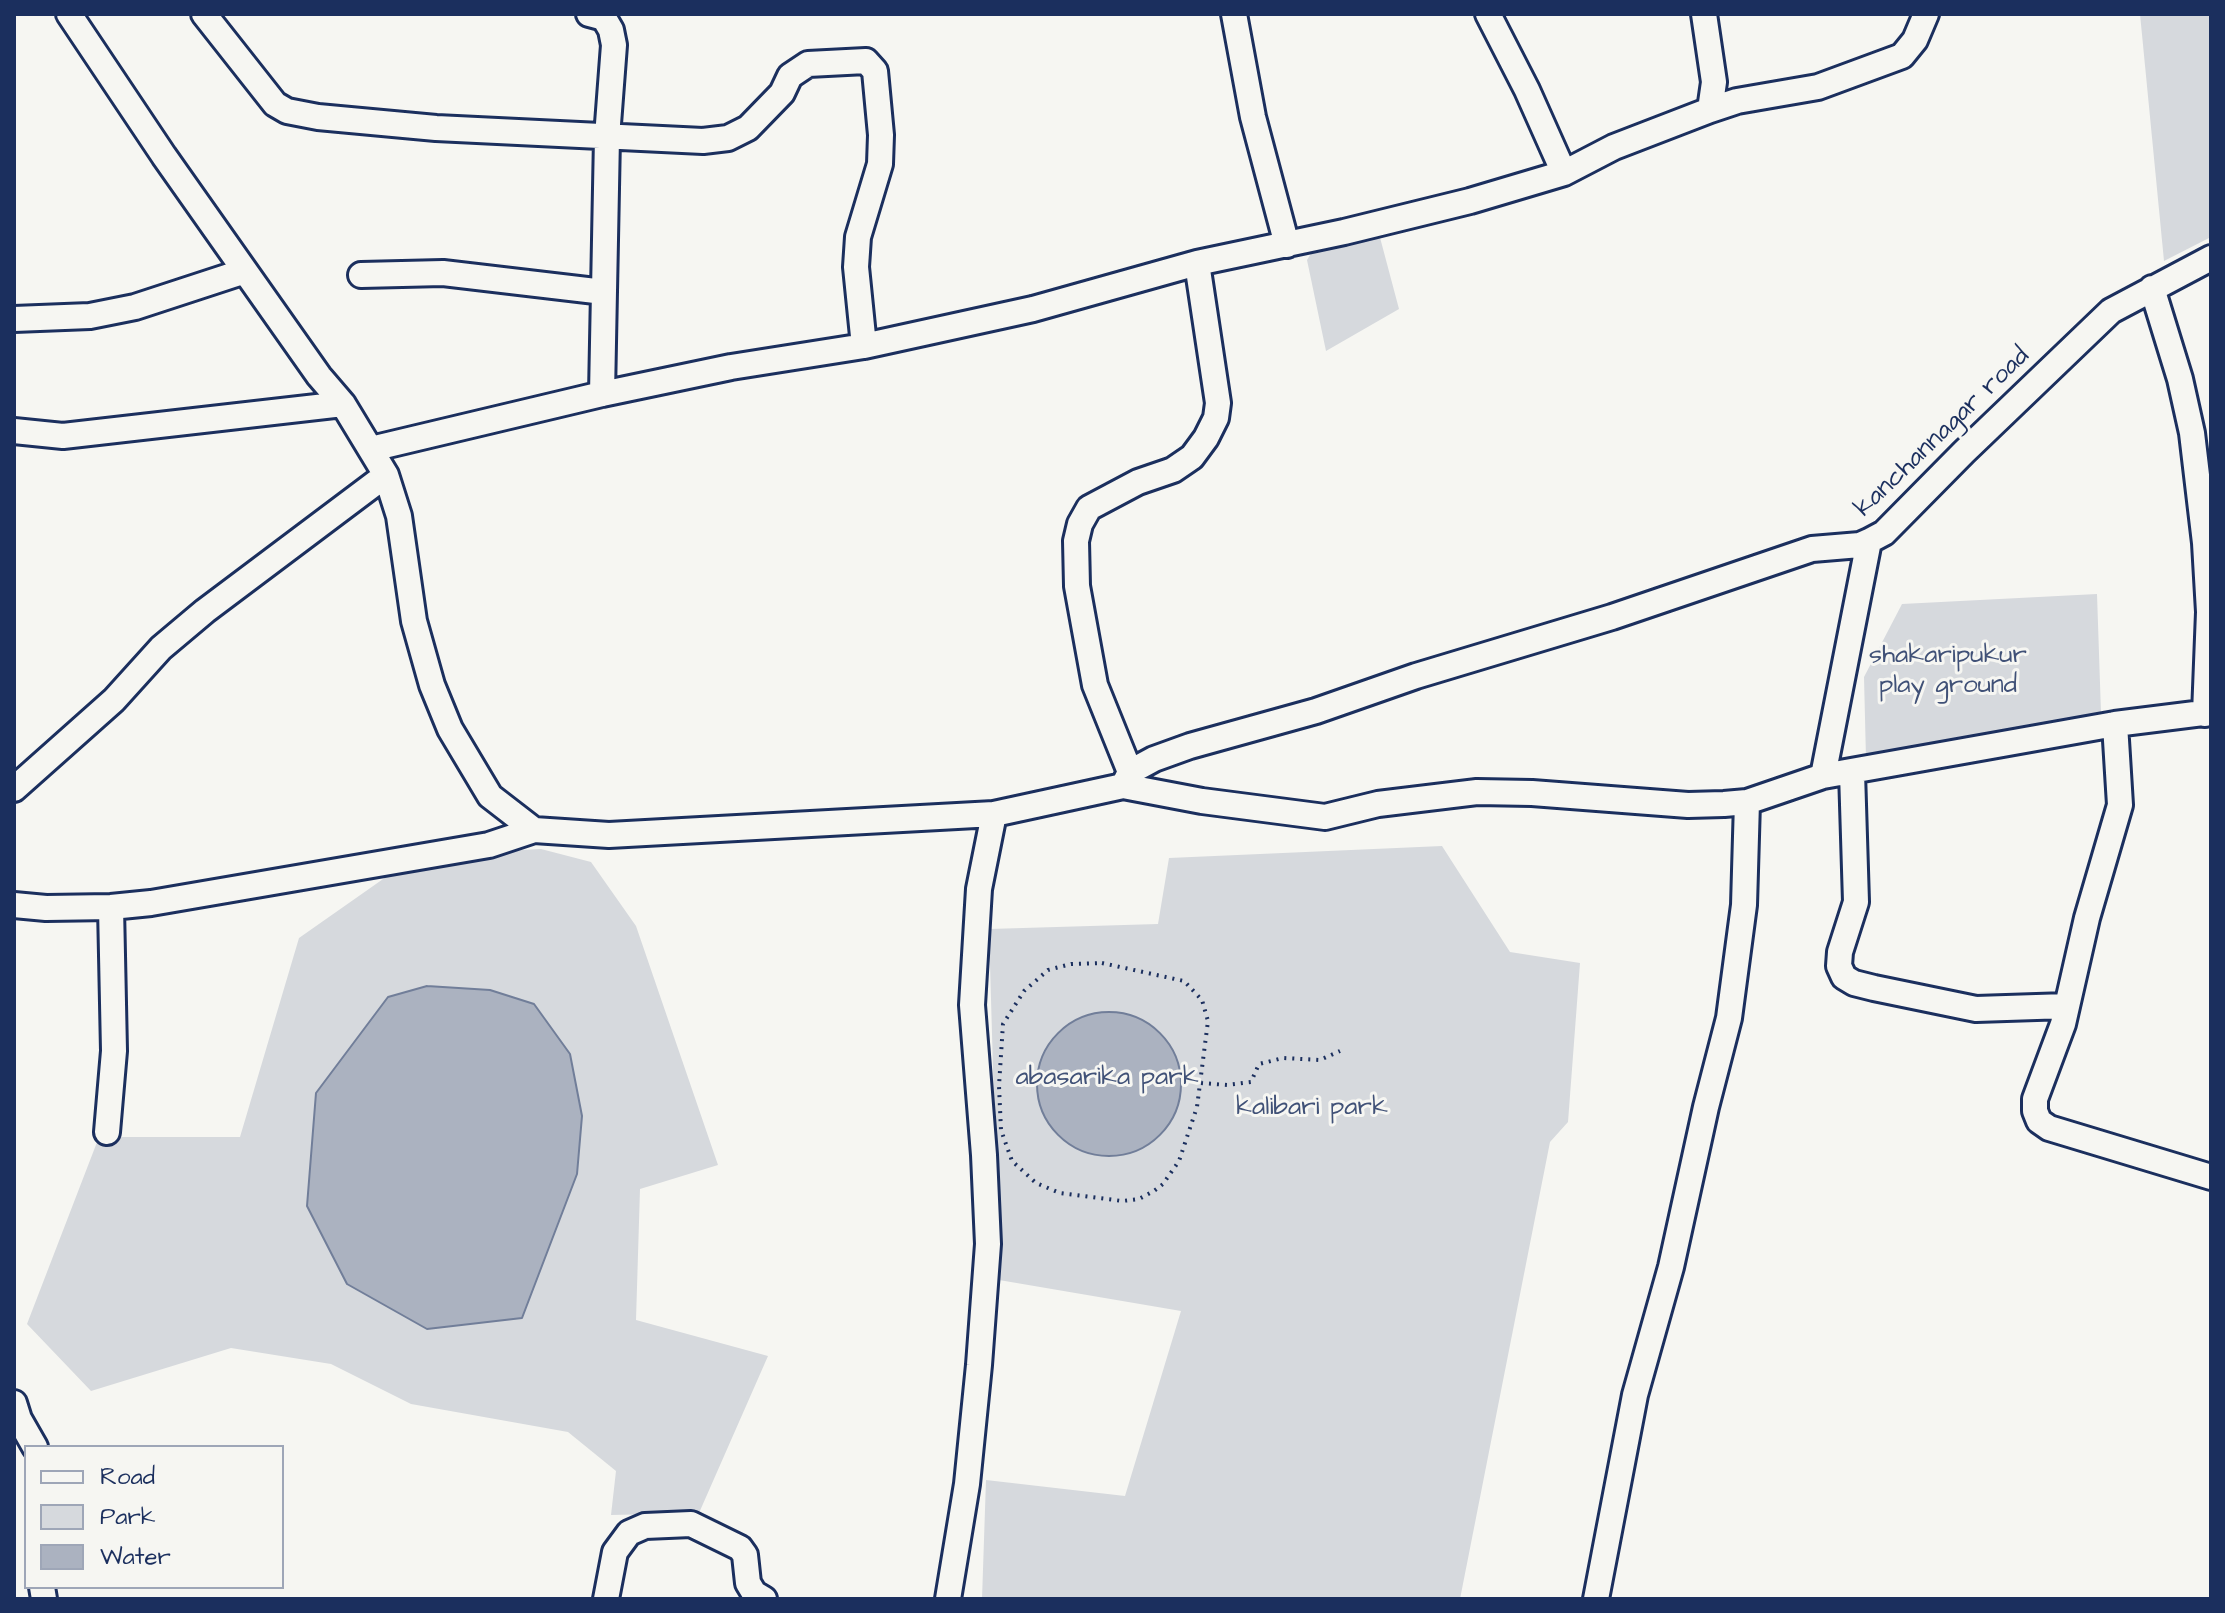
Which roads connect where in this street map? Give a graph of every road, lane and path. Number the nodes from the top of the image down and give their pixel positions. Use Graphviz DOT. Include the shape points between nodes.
graph roads {
  1 [pos="69,14"];
  2 [pos="204,14"];
  3 [pos="589,14"];
  4 [pos="1234,14"];
  5 [pos="1488,14"];
  6 [pos="1704,14"];
  7 [pos="1926,14"];
  8 [pos="1710,110"];
  9 [pos="607,137"];
  10 [pos="1564,173"];
  11 [pos="1287,245"];
  12 [pos="2211,258"];
  13 [pos="1197,263"];
  14 [pos="245,271"];
  15 [pos="361,275"];
  16 [pos="2152,288"];
  17 [pos="604,292"];
  18 [pos="14,319"];
  19 [pos="864,346"];
  20 [pos="602,394"];
  21 [pos="343,404"];
  22 [pos="14,431"];
  23 [pos="371,449"];
  24 [pos="386,475"];
  25 [pos="1869,541"];
  26 [pos="2208,713"];
  27 [pos="2115,724"];
  28 [pos="1852,772"];
  29 [pos="1823,776"];
  30 [pos="1127,779"];
  31 [pos="14,789"];
  32 [pos="1747,802"];
  33 [pos="994,814"];
  34 [pos="534,830"];
  35 [pos="14,905"];
  36 [pos="111,907"];
  37 [pos="2067,1006"];
  38 [pos="1340,1051"];
  39 [pos="1202,1083"];
  40 [pos="107,1132"];
  41 [pos="2211,1177"];
  42 [pos="14,1403"];
  43 [pos="34,1445"];
  44 [pos="606,1599"];
  45 [pos="764,1599"];
  46 [pos="948,1599"];
  47 [pos="1596,1599"];
  1 -- 14 [label="street"];
  2 -- 9 [label="street" via="275,104 287,111 436,128"];
  3 -- 9 [label="street" via="604,18 614,45"];
  4 -- 11 [label="street" via="1253,117"];
  5 -- 10 [label="street"];
  6 -- 8 [label="street" via="1714,82"];
  7 -- 8 [label="street" via="1902,56 1818,87"];
  8 -- 10 [label="street" via="1614,147"];
  9 -- 17 [label="street"];
  9 -- 19 [label="street" via="728,138 748,128 782,93 790,76 808,64 866,61 875,71 881,135 880,164 858,237"];
  10 -- 11 [label="street"];
  11 -- 13 [label="street"];
  12 -- 16 [label="street, kanchannagar road"];
  13 -- 19 [label="street" via="1033,309"];
  13 -- 30 [label="street" via="1216,418 1183,464 1089,508 1076,541 1077,586 1095,685"];
  14 -- 18 [label="street" via="135,307 90,316"];
  14 -- 21 [label="street"];
  15 -- 17 [label="street" via="443,273"];
  16 -- 25 [label="street, kanchannagar road" via="2111,311 1884,533"];
  16 -- 26 [label="street" via="2192,433 2209,612"];
  17 -- 20 [label="street"];
  19 -- 20 [label="street"];
  20 -- 23 [label="street"];
  21 -- 22 [label="street" via="63,436"];
  21 -- 23 [label="street"];
  23 -- 24 [label="street"];
  24 -- 31 [label="street" via="194,620"];
  24 -- 34 [label="street" via="399,516 414,621 444,714 490,796"];
  25 -- 29 [label="street, kanchannagar road"];
  25 -- 30 [label="street" via="1812,549 1316,711 1190,746 1154,759"];
  26 -- 27 [label="street"];
  27 -- 28 [label="street"];
  27 -- 37 [label="street" via="2120,805"];
  28 -- 29 [label="street"];
  28 -- 37 [label="street" via="1856,902 1840,952 1844,977 1976,1009"];
  29 -- 32 [label="street"];
  30 -- 32 [label="street" via="1202,801 1325,817 1378,804 1477,792 1688,805"];
  30 -- 33 [label="street"];
  32 -- 47 [label="street" via="1744,905 1729,1018 1635,1395"];
  33 -- 34 [label="street" via="609,835"];
  33 -- 46 [label="street" via="979,889 972,1005 988,1244 967,1484"];
  34 -- 36 [label="street" via="474,848"];
  35 -- 36 [label="street"];
  36 -- 40 [label="street" via="114,1051"];
  37 -- 41 [label="street" via="2035,1099 2039,1121"];
  38 -- 39 [label="path" via="1320,1060 1283,1058 1259,1064 1251,1082"];
  39 -- 39 [label="path" via="1179,1161 1154,1191 1122,1201 1060,1193 1036,1183 1006,1149 999,1086 1003,1024 1024,991 1048,970 1071,964 1102,963 1184,981 1202,1000 1208,1021"];
  42 -- 43 [label="street"];
  44 -- 45 [label="street" via="615,1552 629,1533 645,1526 691,1524 740,1548 748,1583"];
}
